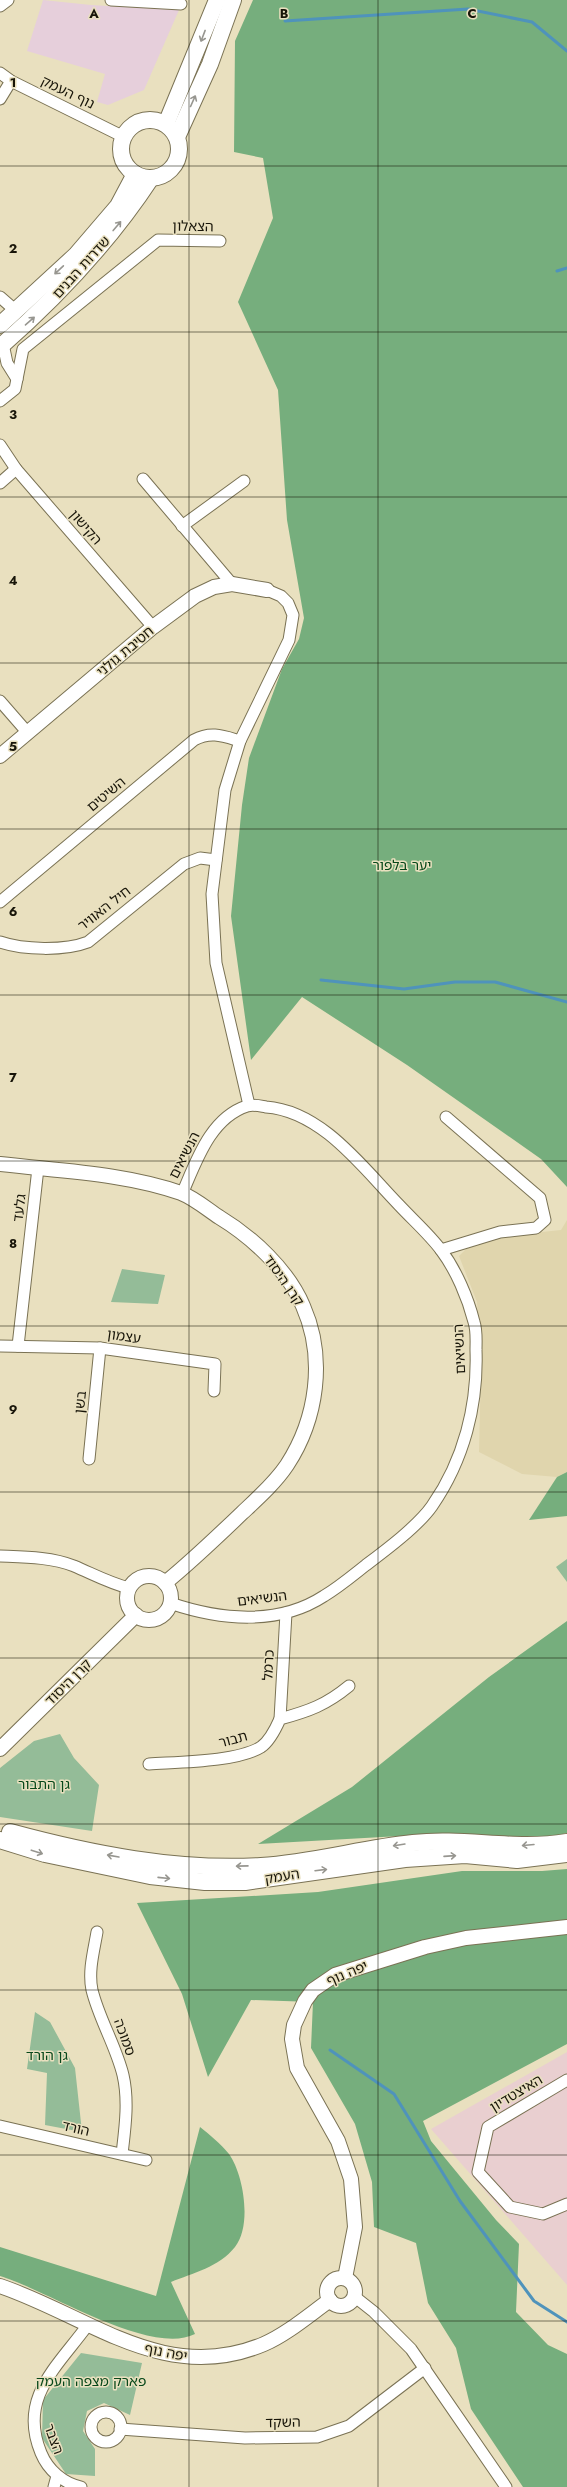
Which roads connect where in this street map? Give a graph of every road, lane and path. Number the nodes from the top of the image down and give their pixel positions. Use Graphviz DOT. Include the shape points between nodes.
graph roads {
  1 [pos="8,0"];
  2 [pos="111,0"];
  3 [pos="217,0"];
  4 [pos="233,0"];
  5 [pos="181,4"];
  6 [pos="0,6"];
  7 [pos="0,73"];
  8 [pos="11,81"];
  9 [pos="0,98"];
  10 [pos="166,124"];
  11 [pos="124,137"];
  12 [pos="177,137"];
  13 [pos="135,174"];
  14 [pos="151,178"];
  15 [pos="220,241"];
  16 [pos="0,297"];
  17 [pos="16,311"];
  18 [pos="0,325"];
  19 [pos="2,345"];
  20 [pos="17,379"];
  21 [pos="0,401"];
  22 [pos="0,445"];
  23 [pos="16,469"];
  24 [pos="144,479"];
  25 [pos="244,481"];
  26 [pos="0,483"];
  27 [pos="182,526"];
  28 [pos="232,584"];
  29 [pos="267,590"];
  30 [pos="153,627"];
  31 [pos="0,701"];
  32 [pos="27,732"];
  33 [pos="240,741"];
  34 [pos="0,756"];
  35 [pos="216,860"];
  36 [pos="0,902"];
  37 [pos="0,942"];
  38 [pos="249,1105"];
  39 [pos="446,1117"];
  40 [pos="0,1164"];
  41 [pos="38,1168"];
  42 [pos="182,1194"];
  43 [pos="441,1250"];
  44 [pos="0,1346"];
  45 [pos="18,1346"];
  46 [pos="100,1348"];
  47 [pos="214,1391"];
  48 [pos="89,1459"];
  49 [pos="0,1556"];
  50 [pos="165,1583"];
  51 [pos="129,1588"];
  52 [pos="170,1603"];
  53 [pos="286,1613"];
  54 [pos="136,1615"];
  55 [pos="349,1686"];
  56 [pos="280,1719"];
  57 [pos="0,1749"];
  58 [pos="149,1764"];
  59 [pos="0,1837"];
  60 [pos="567,1842"];
  61 [pos="567,1854"];
  62 [pos="567,1927"];
  63 [pos="97,1932"];
  64 [pos="567,2080"];
  65 [pos="0,2126"];
  66 [pos="122,2154"];
  67 [pos="146,2160"];
  68 [pos="567,2204"];
  69 [pos="345,2278"];
  70 [pos="0,2286"];
  71 [pos="355,2297"];
  72 [pos="330,2300"];
  73 [pos="87,2326"];
  74 [pos="425,2368"];
  75 [pos="120,2429"];
  76 [pos="55,2482"];
  77 [pos="81,2487"];
  78 [pos="506,2487"];
  1 -- 6 [label="street"];
  2 -- 5 [label="street"];
  3 -- 10 [label="main road, one-way"];
  12 -- 4 [label="main road, one-way" via="210,64"];
  7 -- 8 [label="street, נוף העמק"];
  8 -- 9 [label="street"];
  8 -- 11 [label="street, נוף העמק"];
  10 -- 11 [label="main road" via="147,120 133,126"];
  10 -- 12 [label="main road"];
  11 -- 13 [label="main road" via="121,154 129,169"];
  12 -- 14 [label="main road" via="179,146 175,165 161,176"];
  13 -- 14 [label="main road"];
  13 -- 17 [label="main road, שדרות הבנים, one-way" via="118,206 76,255"];
  19 -- 14 [label="main road, שדרות הבנים, one-way" via="41,312 85,264 129,212"];
  15 -- 20 [label="street, הצאלון" via="158,240 23,349"];
  16 -- 17 [label="street"];
  17 -- 18 [label="main road, שדרות הבנים"];
  19 -- 20 [label="street" via="7,364"];
  20 -- 21 [label="street, הצאלון" via="15,389"];
  22 -- 23 [label="street, הקישון"];
  23 -- 26 [label="street"];
  23 -- 30 [label="street, הקישון"];
  24 -- 27 [label="street"];
  25 -- 27 [label="street"];
  27 -- 28 [label="street"];
  28 -- 29 [label="street, חטיבת גולני"];
  28 -- 30 [label="street, חטיבת גולני" via="214,587 195,596"];
  29 -- 33 [label="street" via="281,596 288,603 293,615 292,621 288,640"];
  30 -- 32 [label="street, חטיבת גולני"];
  31 -- 32 [label="street"];
  32 -- 34 [label="street, חטיבת גולני"];
  33 -- 35 [label="street" via="225,790"];
  33 -- 36 [label="street, השיטים" via="218,734 205,734 194,740"];
  35 -- 37 [label="street, חיל האוויר" via="200,858 184,864 88,942 75,947 58,950"];
  35 -- 38 [label="street" via="212,894 216,963"];
  38 -- 42 [label="street, הנשיאים" via="233,1113 206,1141"];
  38 -- 43 [label="street, הנשיאים" via="272,1107 295,1114 320,1129 347,1150"];
  39 -- 43 [label="street" via="540,1198 545,1220 536,1228 500,1232"];
  40 -- 41 [label="street, קרן היסוד"];
  41 -- 42 [label="street, קרן היסוד" via="136,1181"];
  41 -- 45 [label="street, גלעד"];
  42 -- 50 [label="street, קרן היסוד" via="230,1223 254,1242 282,1273 303,1306 316,1366 314,1405 287,1466 257,1499"];
  43 -- 53 [label="street, הנשיאים" via="464,1291 475,1324 477,1371 473,1410 456,1462 432,1507 389,1548 323,1597"];
  44 -- 45 [label="street, עצמון"];
  45 -- 46 [label="street, עצמון"];
  46 -- 47 [label="street, עצמון" via="215,1364"];
  46 -- 48 [label="street, בשן"];
  49 -- 51 [label="street" via="41,1557 73,1566 105,1581"];
  50 -- 51 [label="street" via="156,1577 146,1576 136,1580"];
  50 -- 52 [label="street" via="170,1590"];
  51 -- 54 [label="street" via="129,1606"];
  52 -- 53 [label="street, הנשיאים" via="218,1616 248,1618"];
  52 -- 54 [label="street" via="164,1614 154,1619"];
  53 -- 56 [label="street, כרמל"];
  54 -- 57 [label="street, קרן היסוד"];
  55 -- 56 [label="street" via="312,1711"];
  56 -- 58 [label="street, תבור" via="274,1732 261,1747 227,1758"];
  60 -- 59 [label="main road, העמק, one-way" via="512,1847 461,1840 414,1843 262,1866 220,1867 111,1856"];
  59 -- 61 [label="main road, העמק, one-way" via="45,1854 142,1874 205,1882 246,1882 405,1859 465,1855 517,1860"];
  62 -- 69 [label="street, יפה נוף" via="466,1938 425,1947 335,1975 313,1990 305,2001 294,2025 292,2039 297,2068 338,2141 351,2179 355,2227"];
  63 -- 66 [label="street, סמוכה" via="92,1958 92,1988 123,2077 126,2113"];
  64 -- 68 [label="street, האיצטדיון" via="488,2127 478,2172 510,2207 543,2214"];
  65 -- 66 [label="street, הורד"];
  66 -- 67 [label="street, הורד"];
  69 -- 71 [label="street" via="355,2287"];
  69 -- 72 [label="street" via="336,2279 329,2285 327,2294"];
  70 -- 73 [label="street, יפה נוף" via="53,2307"];
  71 -- 72 [label="street" via="344,2306 335,2305"];
  71 -- 74 [label="street" via="399,2335"];
  72 -- 73 [label="street, יפה נוף" via="265,2344 238,2353 213,2357 162,2353 139,2347"];
  73 -- 76 [label="street, הצבר" via="39,2391 34,2408 32,2423 36,2443"];
  74 -- 75 [label="street, השקד" via="349,2426 317,2437 245,2438"];
  74 -- 78 [label="street"];
  76 -- 77 [label="street, הצבר"];
}
